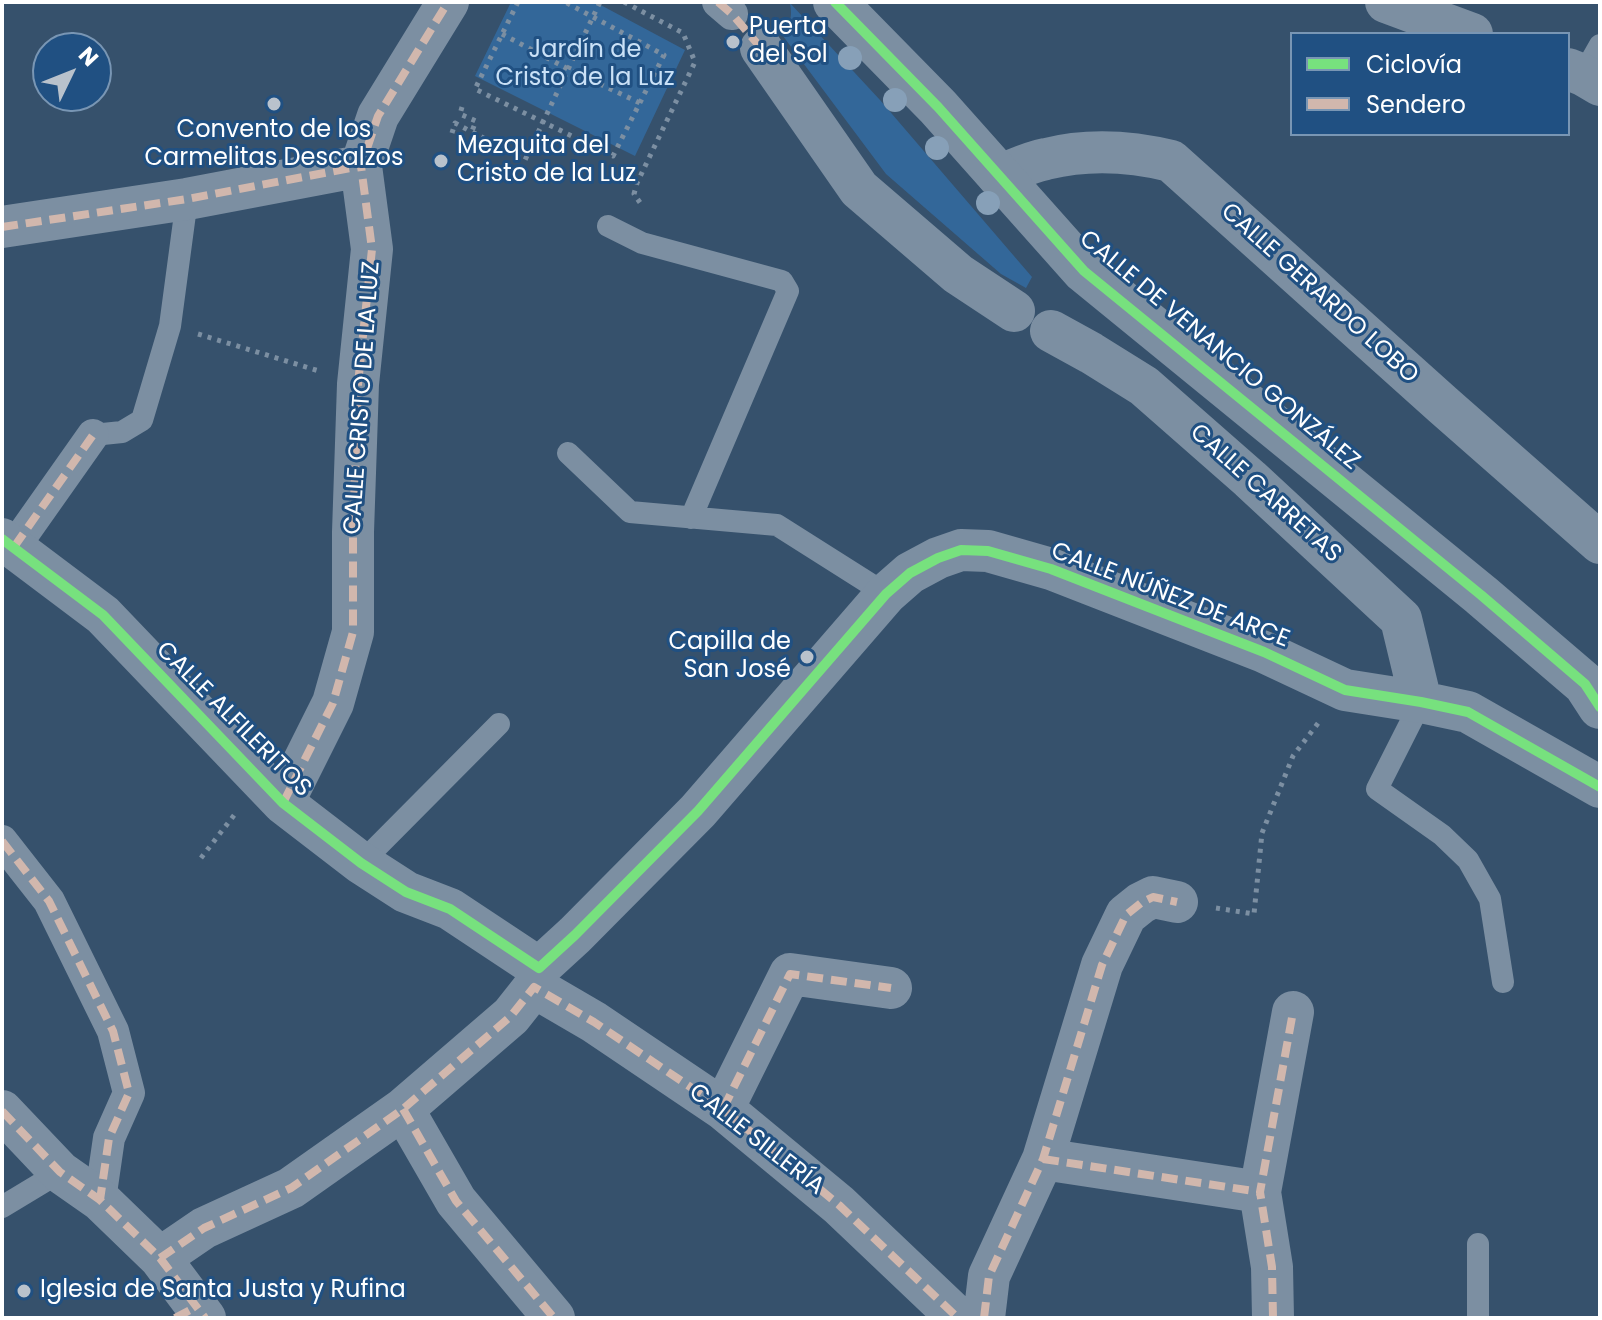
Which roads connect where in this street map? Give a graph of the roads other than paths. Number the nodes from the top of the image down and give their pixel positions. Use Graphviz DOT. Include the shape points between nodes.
graph roads {
  1 [pos="448,2"];
  2 [pos="835,2"];
  3 [pos="1386,2"];
  4 [pos="1467,32"];
  5 [pos="761,48"];
  6 [pos="361,166"];
  7 [pos="998,176"];
  8 [pos="187,199"];
  9 [pos="608,226"];
  10 [pos="2,227"];
  11 [pos="1014,311"];
  12 [pos="1051,331"];
  13 [pos="93,435"];
  14 [pos="568,453"];
  15 [pos="691,518"];
  16 [pos="8,543"];
  17 [pos="1600,543"];
  18 [pos="886,594"];
  19 [pos="1421,702"];
  20 [pos="1600,707"];
  21 [pos="499,724"];
  22 [pos="1600,787"];
  23 [pos="272,792"];
  24 [pos="2,841"];
  25 [pos="361,863"];
  26 [pos="1177,902"];
  27 [pos="450,909"];
  28 [pos="537,977"];
  29 [pos="1503,982"];
  30 [pos="891,988"];
  31 [pos="1293,1012"];
  32 [pos="403,1109"];
  33 [pos="723,1109"];
  34 [pos="2,1111"];
  35 [pos="1043,1159"];
  36 [pos="60,1172"];
  37 [pos="1260,1192"];
  38 [pos="100,1200"];
  39 [pos="2,1207"];
  40 [pos="1478,1244"];
  41 [pos="160,1258"];
  42 [pos="192,1314"];
  43 [pos="554,1318"];
  44 [pos="958,1318"];
  45 [pos="984,1318"];
  46 [pos="1273,1318"];
  47 [pos="1478,1318"];
  1 -- 6 [label="street, CALLE CRISTO DE LA LUZ" via="378,116"];
  2 -- 7 [label="street, CALLE DE VENANCIO GONZÁLEZ"];
  3 -- 4 [label="street"];
  5 -- 11 [label="street" via="859,189 958,274"];
  6 -- 8 [label="street"];
  6 -- 23 [label="street, CALLE CRISTO DE LA LUZ" via="372,249 358,384 353,632 333,703"];
  7 -- 17 [label="street, CALLE GERARDO LOBO" via="1080,153 1171,161"];
  7 -- 20 [label="street, CALLE DE VENANCIO GONZÁLEZ" via="1084,271 1481,595 1585,684"];
  8 -- 10 [label="street"];
  8 -- 13 [label="lane" via="170,326 142,420 122,432"];
  9 -- 15 [label="lane" via="642,243 782,281 788,291"];
  12 -- 19 [label="street, CALLE CARRETAS" via="1144,386 1401,619"];
  13 -- 16 [label="street"];
  14 -- 15 [label="lane" via="630,512"];
  15 -- 18 [label="lane" via="777,525"];
  16 -- 23 [label="street, CALLE ALFILERITOS" via="103,615"];
  18 -- 19 [label="street, CALLE NÚÑEZ DE ARCE" via="938,558 961,550 988,551 1051,569 1250,646 1345,690"];
  18 -- 28 [label="street, CALLE NÚÑEZ DE ARCE" via="698,811"];
  19 -- 22 [label="street, CALLE NÚÑEZ DE ARCE" via="1468,712"];
  19 -- 29 [label="lane" via="1377,789 1468,860 1490,899"];
  21 -- 25 [label="lane"];
  23 -- 25 [label="street, CALLE ALFILERITOS"];
  24 -- 38 [label="street" via="49,901 113,1031 129,1093 109,1138"];
  25 -- 27 [label="street, CALLE ALFILERITOS" via="406,892"];
  26 -- 35 [label="street" via="1153,897 1126,915 1102,965"];
  27 -- 28 [label="street, CALLE SILLERÍA"];
  28 -- 32 [label="street, CALLE NÚÑEZ DE ARCE" via="511,1016"];
  28 -- 33 [label="street, CALLE SILLERÍA"];
  30 -- 33 [label="street" via="790,974"];
  31 -- 37 [label="street"];
  32 -- 41 [label="street, CALLE NÚÑEZ DE ARCE" via="291,1188 204,1228"];
  32 -- 43 [label="street" via="456,1201"];
  33 -- 44 [label="street, CALLE SILLERÍA" via="839,1205"];
  34 -- 36 [label="street"];
  35 -- 37 [label="street"];
  35 -- 45 [label="street" via="989,1276"];
  36 -- 38 [label="street"];
  36 -- 39 [label="lane"];
  37 -- 46 [label="street" via="1272,1267"];
  38 -- 41 [label="street"];
  40 -- 47 [label="lane"];
  41 -- 42 [label="street"];
}
